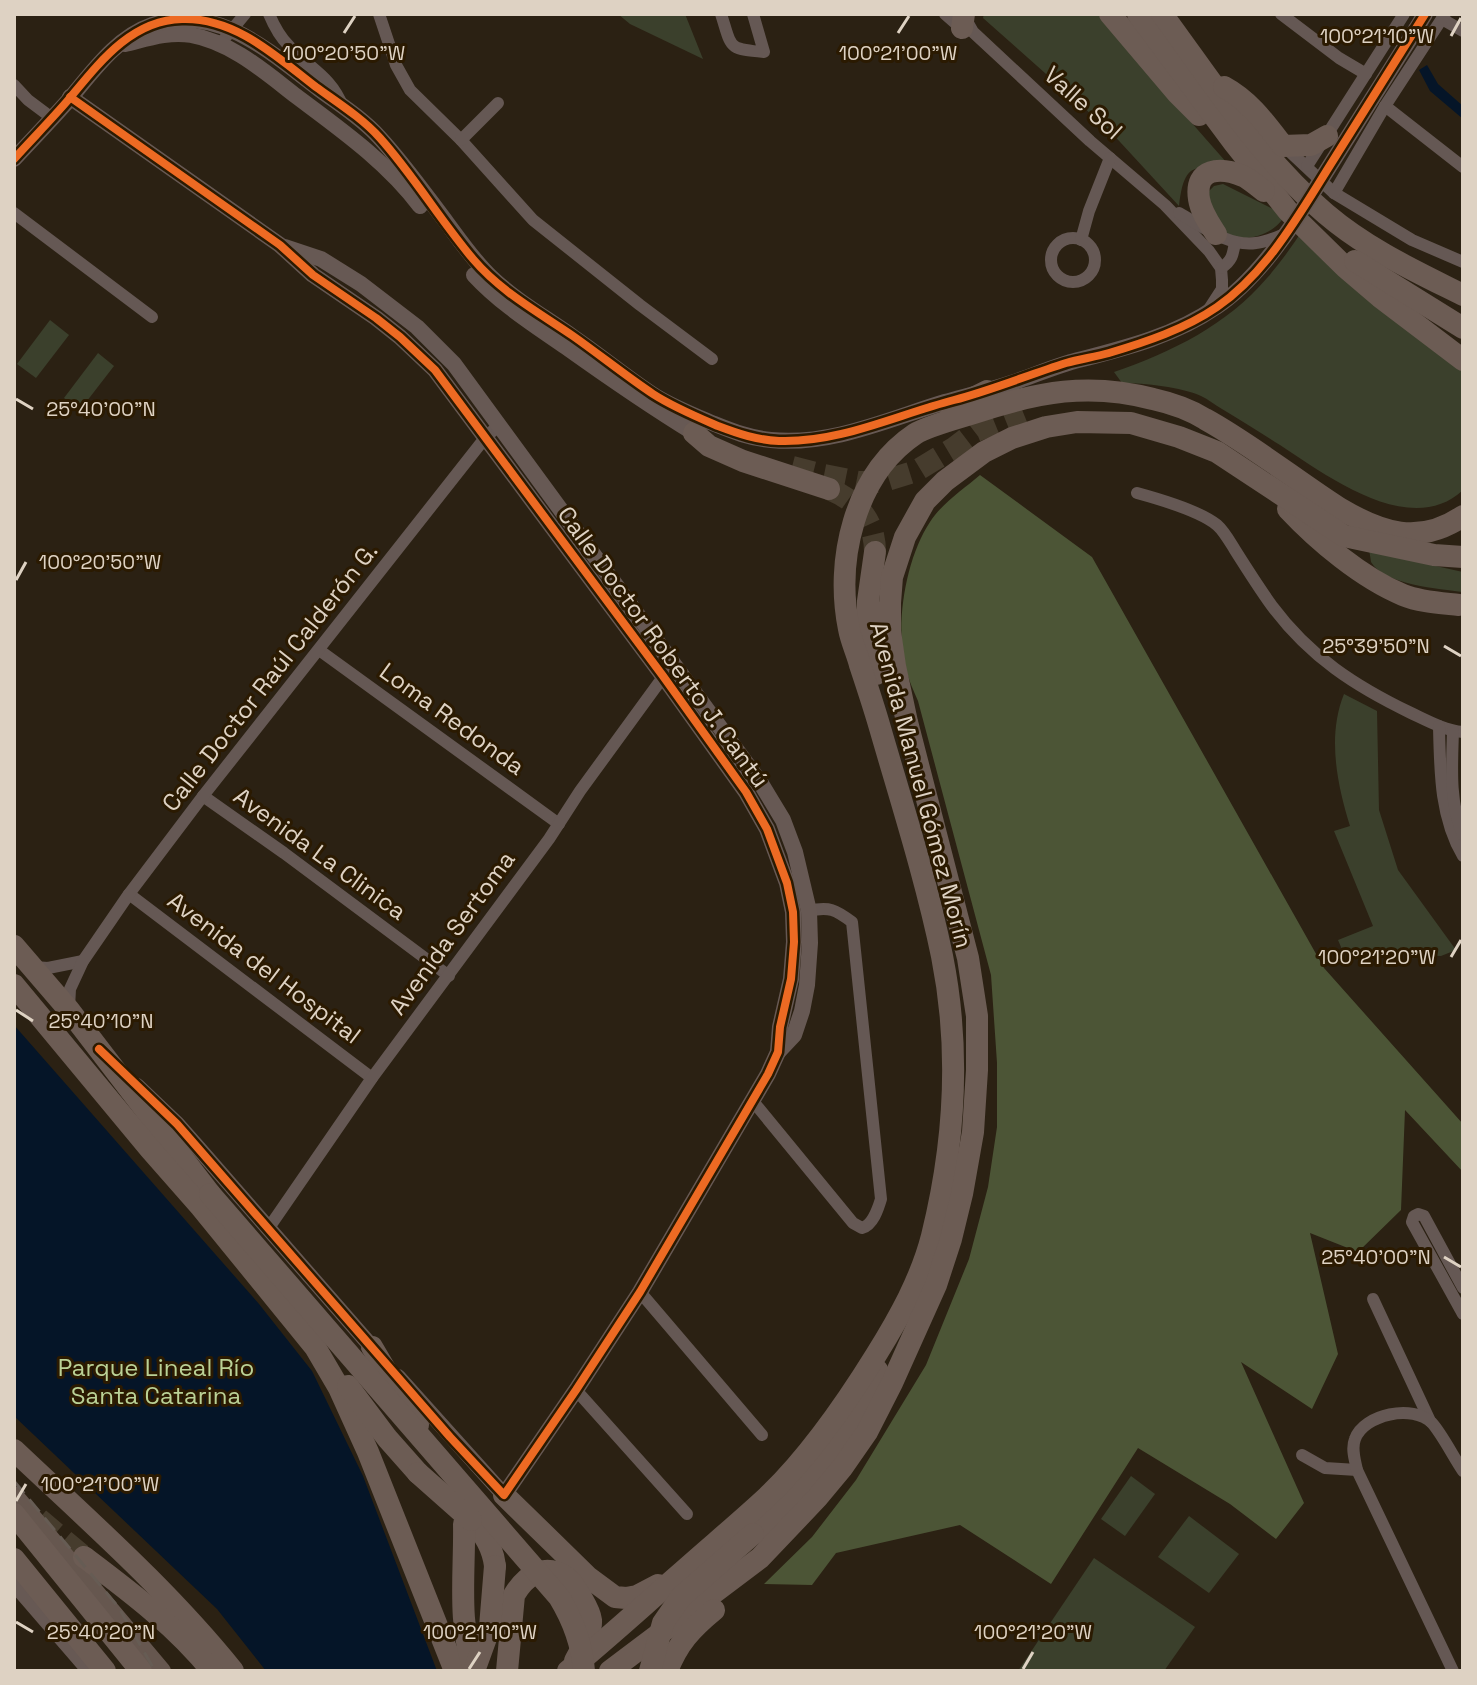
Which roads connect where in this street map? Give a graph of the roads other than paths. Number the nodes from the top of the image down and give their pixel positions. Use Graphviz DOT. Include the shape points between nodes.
graph roads {
  1 [pos="245,14"];
  2 [pos="269,14"];
  3 [pos="379,14"];
  4 [pos="721,14"];
  5 [pos="753,14"];
  6 [pos="1110,14"];
  7 [pos="1138,14"];
  8 [pos="1162,14"];
  9 [pos="1281,14"];
  10 [pos="1404,14"];
  11 [pos="1432,19"];
  12 [pos="962,20"];
  13 [pos="232,29"];
  14 [pos="1463,31"];
  15 [pos="220,44"];
  16 [pos="119,46"];
  17 [pos="1366,74"];
  18 [pos="1211,80"];
  19 [pos="14,85"];
  20 [pos="70,97"];
  21 [pos="498,103"];
  22 [pos="1385,106"];
  23 [pos="350,112"];
  24 [pos="52,118"];
  25 [pos="345,133"];
  26 [pos="1327,136"];
  27 [pos="461,140"];
  28 [pos="1234,143"];
  29 [pos="1283,146"];
  30 [pos="1110,158"];
  31 [pos="14,159"];
  32 [pos="1307,166"];
  33 [pos="1463,167"];
  34 [pos="1334,193"];
  35 [pos="1165,205"];
  36 [pos="14,213"];
  37 [pos="1290,222"];
  38 [pos="1225,238"];
  39 [pos="1081,240"];
  40 [pos="280,245"];
  41 [pos="1461,258"];
  42 [pos="1221,268"];
  43 [pos="1463,295"];
  44 [pos="1207,313"];
  45 [pos="152,317"];
  46 [pos="1463,328"];
  47 [pos="712,359"];
  48 [pos="1463,360"];
  49 [pos="987,391"];
  50 [pos="1023,412"];
  51 [pos="499,425"];
  52 [pos="917,432"];
  53 [pos="694,433"];
  54 [pos="485,438"];
  55 [pos="1217,452"];
  56 [pos="783,464"];
  57 [pos="1256,477"];
  58 [pos="829,489"];
  59 [pos="1137,493"];
  60 [pos="1463,516"];
  61 [pos="875,552"];
  62 [pos="1463,557"];
  63 [pos="1462,605"];
  64 [pos="319,650"];
  65 [pos="668,670"];
  66 [pos="1439,726"];
  67 [pos="1458,731"];
  68 [pos="895,779"];
  69 [pos="203,796"];
  70 [pos="559,824"];
  71 [pos="1463,835"];
  72 [pos="1463,856"];
  73 [pos="129,894"];
  74 [pos="809,911"];
  75 [pos="14,946"];
  76 [pos="83,961"];
  77 [pos="34,967"];
  78 [pos="449,976"];
  79 [pos="14,985"];
  80 [pos="69,1010"];
  81 [pos="65,1048"];
  82 [pos="99,1049"];
  83 [pos="778,1052"];
  84 [pos="372,1078"];
  85 [pos="752,1100"];
  86 [pos="210,1194"];
  87 [pos="268,1229"];
  88 [pos="1463,1288"];
  89 [pos="640,1292"];
  90 [pos="1373,1299"];
  91 [pos="1463,1314"];
  92 [pos="891,1331"];
  93 [pos="315,1347"];
  94 [pos="372,1347"];
  95 [pos="576,1390"];
  96 [pos="1430,1421"];
  97 [pos="762,1435"];
  98 [pos="431,1446"];
  99 [pos="14,1450"];
  100 [pos="466,1453"];
  101 [pos="1302,1455"];
  102 [pos="1357,1470"];
  103 [pos="1463,1471"];
  104 [pos="14,1495"];
  105 [pos="504,1495"];
  106 [pos="14,1514"];
  107 [pos="687,1514"];
  108 [pos="468,1522"];
  109 [pos="14,1535"];
  110 [pos="84,1557"];
  111 [pos="760,1558"];
  112 [pos="14,1559"];
  113 [pos="494,1562"];
  114 [pos="677,1576"];
  115 [pos="568,1578"];
  116 [pos="14,1583"];
  117 [pos="211,1669"];
  118 [pos="575,1670"];
  119 [pos="90,1671"];
  120 [pos="105,1671"];
  121 [pos="129,1671"];
  122 [pos="141,1671"];
  123 [pos="162,1671"];
  124 [pos="233,1671"];
  125 [pos="455,1671"];
  126 [pos="474,1671"];
  127 [pos="507,1671"];
  128 [pos="610,1671"];
  129 [pos="650,1671"];
  130 [pos="667,1671"];
  131 [pos="1453,1671"];
  1 -- 13 [label="street"];
  2 -- 23 [label="street" via="288,46 332,84"];
  3 -- 27 [label="street" via="410,90"];
  4 -- 5 [label="street" via="730,43 764,52"];
  6 -- 28 [label="highway" via="1186,102"];
  7 -- 28 [label="highway"];
  8 -- 18 [label="highway"];
  9 -- 17 [label="street"];
  10 -- 17 [label="street"];
  11 -- 14 [label="street"];
  11 -- 22 [label="street"];
  11 -- 37 [label="street, bridge"];
  12 -- 30 [label="street, Valle Sol"];
  13 -- 15 [label="street"];
  13 -- 16 [label="street" via="180,19 138,30"];
  13 -- 23 [label="street"];
  15 -- 16 [label="street" via="178,33"];
  15 -- 25 [label="street"];
  16 -- 20 [label="street"];
  17 -- 26 [label="street"];
  18 -- 29 [label="highway" via="1249,105"];
  18 -- 43 [label="highway" via="1294,185 1327,215 1383,255"];
  19 -- 24 [label="street"];
  20 -- 24 [label="street"];
  20 -- 40 [label="street, Calle Doctor Roberto J. Cantú"];
  21 -- 27 [label="street"];
  22 -- 33 [label="street"];
  22 -- 34 [label="street"];
  23 -- 25 [label="street"];
  23 -- 49 [label="street" via="378,135 473,260 522,304 657,397 707,421 746,437 802,441 851,432"];
  24 -- 31 [label="street"];
  25 -- 53 [label="street" via="410,192 491,293"];
  26 -- 29 [label="highway" via="1311,145"];
  26 -- 32 [label="street"];
  27 -- 47 [label="street" via="545,232"];
  28 -- 37 [label="highway"];
  29 -- 32 [label="street"];
  30 -- 35 [label="street, Valle Sol"];
  30 -- 39 [label="street"];
  32 -- 34 [label="street"];
  34 -- 41 [label="street" via="1412,240"];
  35 -- 38 [label="street, Valle Sol"];
  35 -- 42 [label="street, Valle Sol"];
  36 -- 45 [label="street"];
  37 -- 38 [label="street" via="1255,244"];
  37 -- 38 [label="highway" via="1249,179 1213,171 1204,176 1199,198 1203,213"];
  37 -- 44 [label="street" via="1258,269"];
  37 -- 46 [label="highway"];
  37 -- 48 [label="highway"];
  38 -- 42 [label="street" via="1233,257"];
  40 -- 51 [label="street, Calle Doctor Roberto J. Cantú" via="321,259 408,319 454,364"];
  40 -- 54 [label="street, Calle Doctor Roberto J. Cantú" via="435,370"];
  42 -- 44 [label="street" via="1222,289"];
  44 -- 49 [label="street" via="1157,337"];
  49 -- 52 [label="highway" via="932,418"];
  50 -- 55 [label="highway" via="1092,403 1139,408 1164,414"];
  51 -- 54 [label="street, Calle Doctor Raúl Calderón G."];
  51 -- 65 [label="street, Calle Doctor Roberto J. Cantú"];
  52 -- 60 [label="highway, Avenida Manuel Gómez Morín" via="1039,395 1100,389 1175,405 1203,417 1339,508 1384,530 1426,533"];
  52 -- 68 [label="highway, Avenida Manuel Gómez Morín" via="878,471 858,508 846,559 849,631"];
  53 -- 56 [label="highway"];
  53 -- 58 [label="highway" via="743,461"];
  54 -- 64 [label="street, Calle Doctor Raúl Calderón G."];
  54 -- 65 [label="street, Calle Doctor Roberto J. Cantú"];
  55 -- 57 [label="highway, Avenida Manuel Gómez Morín"];
  55 -- 111 [label="highway, Avenida Manuel Gómez Morín" via="1131,423 1046,427 984,452 945,481 925,501 905,537 892,577 890,631 907,722 968,958 977,1016 973,1132 951,1239 892,1383 842,1468"];
  57 -- 62 [label="highway, Avenida Manuel Gómez Morín" via="1344,536"];
  57 -- 63 [label="highway" via="1349,563 1405,596"];
  59 -- 66 [label="street" via="1217,525 1296,637 1358,686"];
  61 -- 68 [label="highway" via="868,632"];
  64 -- 69 [label="street, Calle Doctor Raúl Calderón G."];
  64 -- 70 [label="street, Loma Redonda"];
  65 -- 70 [label="street, Avenida Sertoma"];
  65 -- 74 [label="street, Calle Doctor Roberto J. Cantú" via="760,782 783,820"];
  65 -- 83 [label="street, Calle Doctor Roberto J. Cantú" via="767,829 787,883 794,942"];
  66 -- 67 [label="street"];
  66 -- 72 [label="street" via="1443,799"];
  67 -- 71 [label="street" via="1452,769"];
  68 -- 92 [label="highway, Avenida Manuel Gómez Morín" via="942,957 954,1077 952,1126 931,1242"];
  69 -- 73 [label="street, Calle Doctor Raúl Calderón G."];
  69 -- 78 [label="street, Avenida La Clinica"];
  70 -- 78 [label="street, Avenida Sertoma"];
  73 -- 76 [label="street, Calle Doctor Raúl Calderón G."];
  73 -- 84 [label="street, Avenida del Hospital"];
  74 -- 83 [label="street, Calle Doctor Roberto J. Cantú" via="802,1011 794,1035"];
  74 -- 85 [label="street" via="830,909 852,922 881,1199 867,1226 853,1223"];
  75 -- 77 [label="highway"];
  76 -- 77 [label="street"];
  76 -- 80 [label="street, Calle Doctor Raúl Calderón G." via="70,989"];
  77 -- 80 [label="highway"];
  78 -- 84 [label="street, Avenida Sertoma"];
  79 -- 81 [label="highway"];
  80 -- 82 [label="highway"];
  81 -- 86 [label="highway"];
  81 -- 93 [label="highway"];
  82 -- 86 [label="highway"];
  82 -- 87 [label="street" via="177,1124"];
  83 -- 85 [label="street, Calle Doctor Roberto J. Cantú"];
  84 -- 87 [label="street, Avenida Sertoma"];
  85 -- 89 [label="street, Calle Doctor Roberto J. Cantú"];
  86 -- 118 [label="highway, bridge" via="559,1597 580,1643"];
  87 -- 94 [label="street"];
  88 -- 91 [label="street" via="1424,1216 1416,1214 1412,1222"];
  89 -- 95 [label="street, Calle Doctor Roberto J. Cantú"];
  89 -- 97 [label="street"];
  90 -- 96 [label="street"];
  92 -- 114 [label="highway, Avenida Manuel Gómez Morín" via="799,1462"];
  92 -- 129 [label="highway, bridge" via="866,1400 823,1466 681,1597 663,1623"];
  93 -- 108 [label="highway, bridge" via="387,1438"];
  93 -- 125 [label="highway" via="368,1452"];
  94 -- 98 [label="highway"];
  94 -- 100 [label="street"];
  95 -- 105 [label="street, Calle Doctor Roberto J. Cantú"];
  95 -- 107 [label="street"];
  96 -- 102 [label="street" via="1393,1412 1363,1427 1353,1448"];
  96 -- 103 [label="street"];
  99 -- 124 [label="highway" via="143,1571"];
  100 -- 105 [label="street"];
  100 -- 113 [label="street" via="491,1509"];
  101 -- 102 [label="street" via="1325,1468"];
  102 -- 131 [label="street"];
  104 -- 123 [label="main road"];
  105 -- 114 [label="highway" via="615,1597 637,1596"];
  105 -- 115 [label="highway" via="516,1524"];
  106 -- 122 [label="highway"];
  108 -- 113 [label="highway" via="482,1531"];
  108 -- 126 [label="highway" via="463,1595"];
  109 -- 121 [label="highway"];
  110 -- 117 [label="highway" via="148,1606"];
  111 -- 128 [label="highway, Avenida Manuel Gómez Morín"];
  111 -- 130 [label="highway" via="727,1600 691,1629"];
  112 -- 120 [label="highway"];
  113 -- 126 [label="highway, bridge" via="490,1627"];
  114 -- 118 [label="highway, Avenida Manuel Gómez Morín"];
  115 -- 118 [label="highway" via="591,1618"];
  115 -- 127 [label="highway" via="543,1571 520,1584 511,1609"];
  116 -- 119 [label="street"];
}
